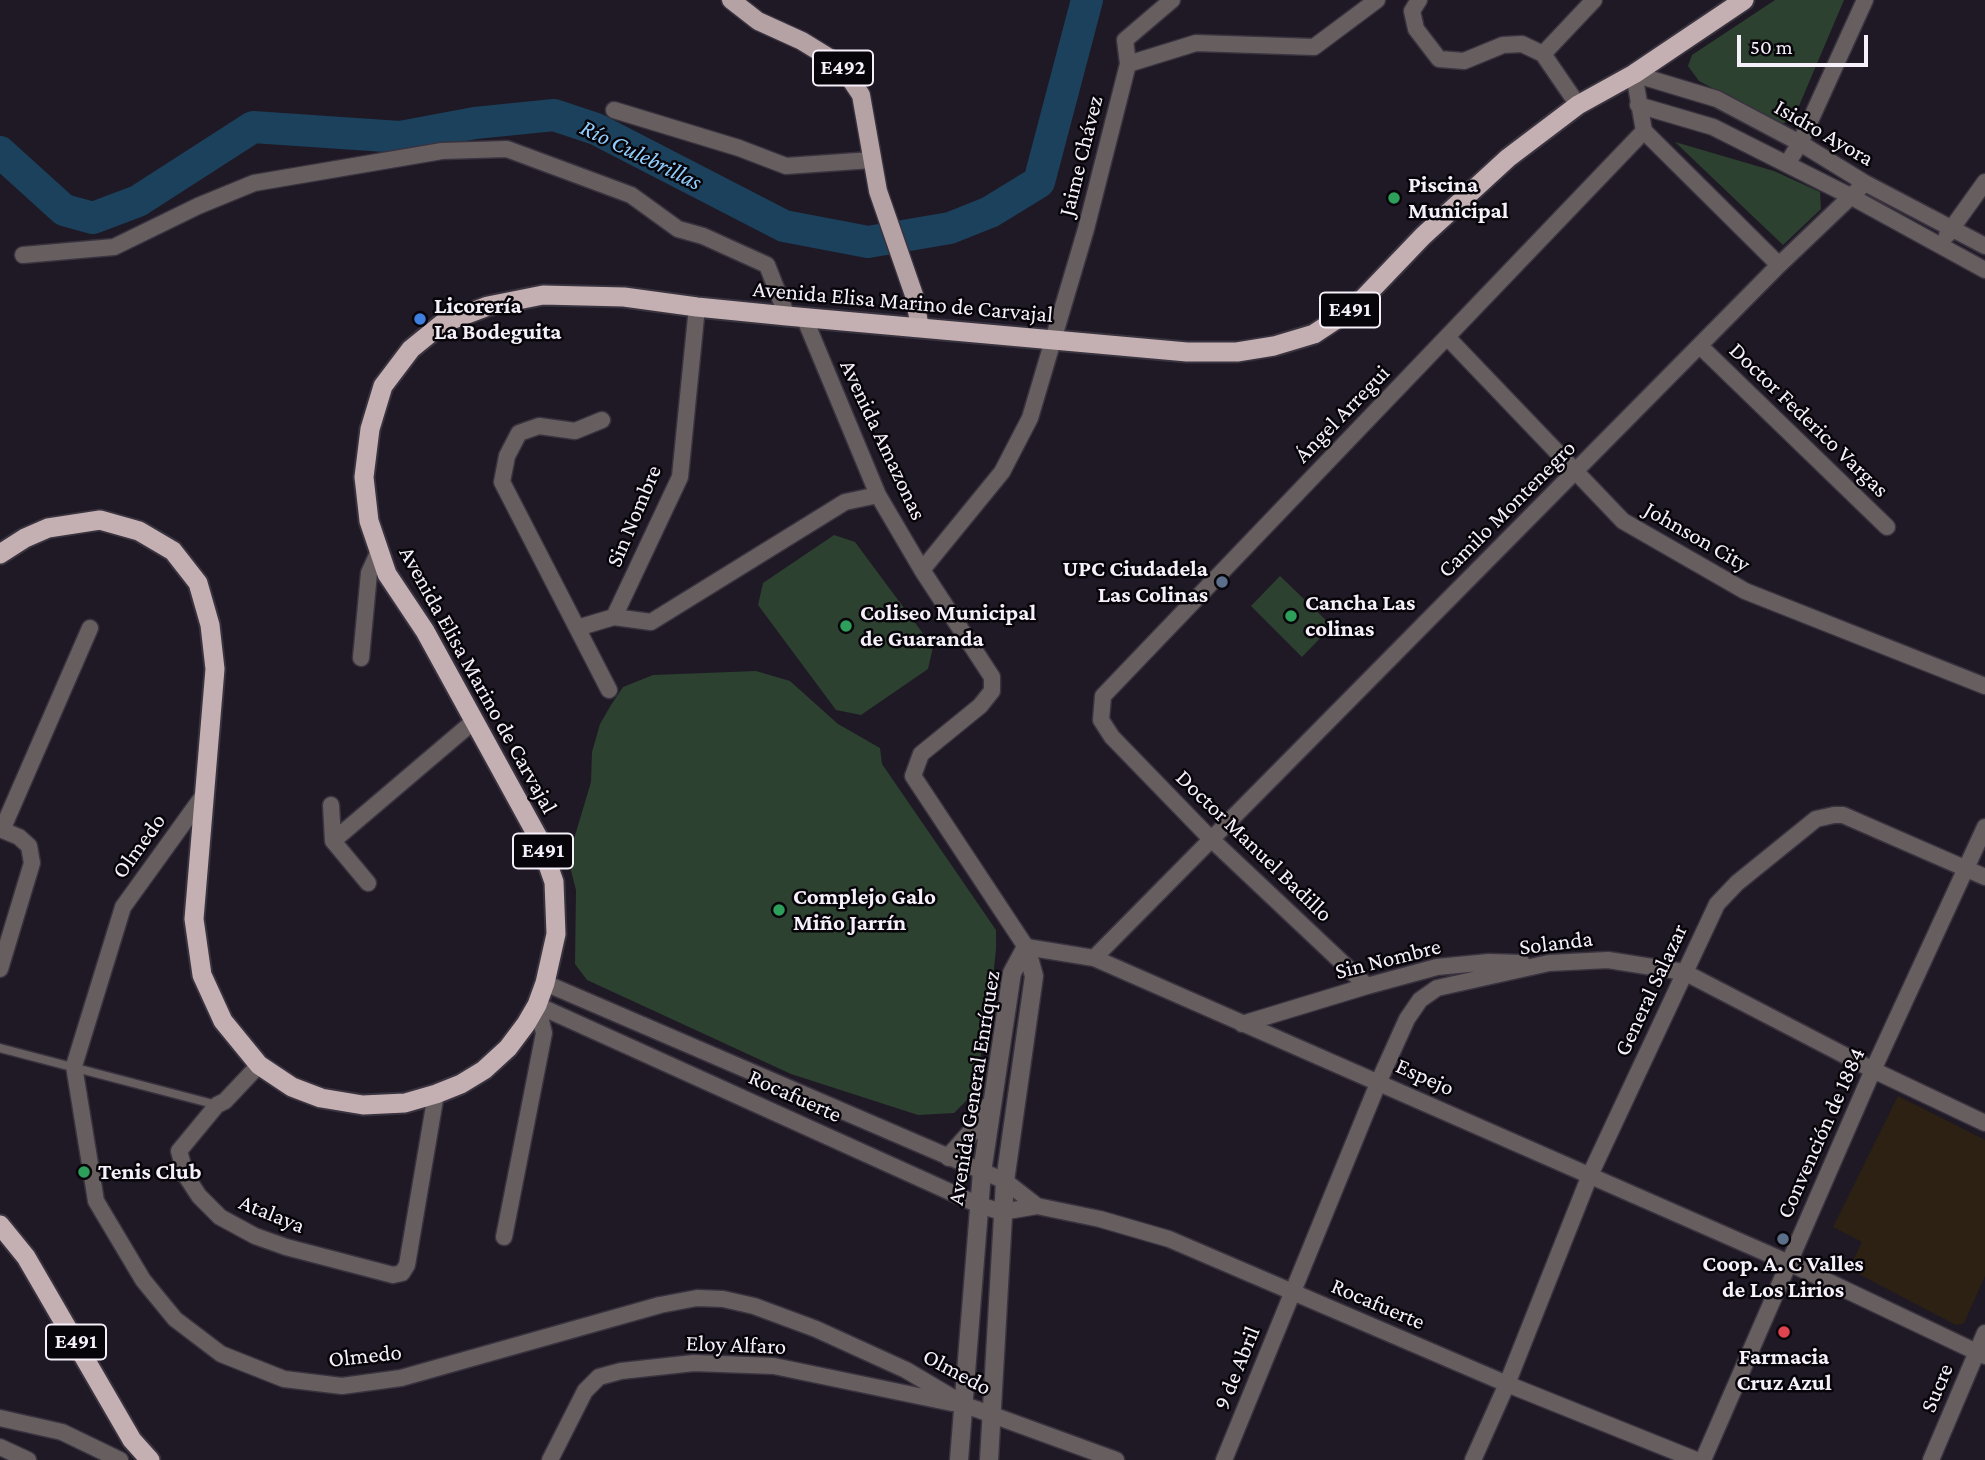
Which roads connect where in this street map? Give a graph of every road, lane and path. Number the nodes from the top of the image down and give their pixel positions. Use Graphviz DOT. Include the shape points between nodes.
graph roads {
  1 [pos="731,0"];
  2 [pos="1172,0"];
  3 [pos="1377,0"];
  4 [pos="1419,0"];
  5 [pos="1594,0"];
  6 [pos="1744,0"];
  7 [pos="1866,0"];
  8 [pos="1543,54"];
  9 [pos="1128,64"];
  10 [pos="1634,74"];
  11 [pos="1578,105"];
  12 [pos="1638,105"];
  13 [pos="614,110"];
  14 [pos="1644,131"];
  15 [pos="1800,143"];
  16 [pos="872,160"];
  17 [pos="1787,164"];
  18 [pos="1985,182"];
  19 [pos="1865,183"];
  20 [pos="1850,196"];
  21 [pos="1951,229"];
  22 [pos="1940,246"];
  23 [pos="1985,246"];
  24 [pos="23,255"];
  25 [pos="1779,265"];
  26 [pos="1985,270"];
  27 [pos="697,307"];
  28 [pos="795,317"];
  29 [pos="920,328"];
  30 [pos="1447,337"];
  31 [pos="1053,341"];
  32 [pos="1700,346"];
  33 [pos="602,419"];
  34 [pos="1577,471"];
  35 [pos="878,495"];
  36 [pos="1887,527"];
  37 [pos="378,553"];
  38 [pos="0,554"];
  39 [pos="922,570"];
  40 [pos="614,617"];
  41 [pos="90,628"];
  42 [pos="577,628"];
  43 [pos="361,658"];
  44 [pos="1985,686"];
  45 [pos="609,690"];
  46 [pos="474,721"];
  47 [pos="1112,737"];
  48 [pos="203,796"];
  49 [pos="331,805"];
  50 [pos="1985,827"];
  51 [pos="1,830"];
  52 [pos="1210,838"];
  53 [pos="333,841"];
  54 [pos="1966,869"];
  55 [pos="1985,877"];
  56 [pos="368,883"];
  57 [pos="1026,947"];
  58 [pos="1094,958"];
  59 [pos="1549,963"];
  60 [pos="0,969"];
  61 [pos="1684,972"];
  62 [pos="545,983"];
  63 [pos="1367,986"];
  64 [pos="537,1005"];
  65 [pos="1242,1024"];
  66 [pos="0,1048"];
  67 [pos="259,1065"];
  68 [pos="74,1066"];
  69 [pos="1873,1070"];
  70 [pos="1379,1082"];
  71 [pos="436,1094"];
  72 [pos="995,1096"];
  73 [pos="218,1105"];
  74 [pos="1985,1123"];
  75 [pos="949,1157"];
  76 [pos="982,1172"];
  77 [pos="1590,1175"];
  78 [pos="1004,1181"];
  79 [pos="979,1205"];
  80 [pos="1037,1206"];
  81 [pos="1002,1212"];
  82 [pos="0,1225"];
  83 [pos="504,1237"];
  84 [pos="1789,1263"];
  85 [pos="1292,1293"];
  86 [pos="1985,1333"];
  87 [pos="1981,1354"];
  88 [pos="1507,1384"];
  89 [pos="965,1405"];
  90 [pos="993,1416"];
  91 [pos="0,1418"];
  92 [pos="0,1447"];
  93 [pos="28,1460"];
  94 [pos="120,1460"];
  95 [pos="150,1460"];
  96 [pos="550,1460"];
  97 [pos="959,1460"];
  98 [pos="989,1460"];
  99 [pos="1116,1460"];
  100 [pos="1224,1460"];
  101 [pos="1473,1460"];
  102 [pos="1696,1460"];
  103 [pos="1703,1460"];
  104 [pos="1931,1460"];
  1 -- 16 [label="main road, E492" via="758,21 841,65 861,95"];
  2 -- 9 [label="street, Jaime Chávez" via="1125,40"];
  3 -- 9 [label="street" via="1314,47 1196,43"];
  4 -- 8 [label="street" via="1412,11 1416,29 1438,59 1464,61 1503,45 1522,44"];
  5 -- 8 [label="street"];
  6 -- 10 [label="highway, E491"];
  7 -- 15 [label="street"];
  8 -- 11 [label="street"];
  9 -- 31 [label="street, Jaime Chávez"];
  10 -- 11 [label="highway, E491"];
  10 -- 12 [label="street"];
  10 -- 15 [label="street, Isidro Ayora" via="1717,99"];
  11 -- 31 [label="highway, Avenida Elisa Marino de Carvajal / E491" via="1508,158 1355,307 1314,334 1237,352"];
  12 -- 14 [label="street"];
  12 -- 17 [label="street, Isidro Ayora" via="1713,127"];
  13 -- 16 [label="street" via="786,166"];
  14 -- 25 [label="street"];
  14 -- 30 [label="street, Ángel Arregui"];
  15 -- 17 [label="street"];
  15 -- 19 [label="street, Isidro Ayora"];
  16 -- 29 [label="main road, E492"];
  17 -- 20 [label="street, Isidro Ayora"];
  18 -- 21 [label="street"];
  19 -- 20 [label="street, Camilo Montenegro"];
  19 -- 21 [label="street, Isidro Ayora"];
  20 -- 22 [label="street, Isidro Ayora"];
  20 -- 25 [label="street, Camilo Montenegro"];
  21 -- 22 [label="street"];
  21 -- 23 [label="street, Isidro Ayora"];
  22 -- 26 [label="street, Isidro Ayora"];
  24 -- 28 [label="street, Avenida Amazonas" via="114,247 254,183 442,151 507,149 631,195 678,229 767,265"];
  25 -- 32 [label="street, Camilo Montenegro"];
  27 -- 28 [label="highway, Avenida Elisa Marino de Carvajal / E491"];
  27 -- 37 [label="highway, Avenida Elisa Marino de Carvajal / E491" via="624,297 543,295 488,306 443,323 411,349 383,386 370,429 364,477"];
  27 -- 40 [label="street, Sin Nombre" via="680,477"];
  28 -- 29 [label="highway, Avenida Elisa Marino de Carvajal / E491"];
  28 -- 35 [label="street, Avenida Amazonas"];
  29 -- 31 [label="highway, Avenida Elisa Marino de Carvajal / E491"];
  30 -- 34 [label="street, Johnson City"];
  30 -- 47 [label="street, Ángel Arregui" via="1103,696 1101,720"];
  31 -- 39 [label="street, Jaime Chávez" via="1030,418 1002,472"];
  32 -- 34 [label="street, Camilo Montenegro"];
  32 -- 36 [label="street, Doctor Federico Vargas"];
  33 -- 42 [label="street" via="575,431 539,426 519,433 507,456 502,482"];
  34 -- 44 [label="street, Johnson City" via="1623,521 1745,591"];
  34 -- 52 [label="street, Camilo Montenegro"];
  35 -- 39 [label="street, Avenida Amazonas"];
  35 -- 40 [label="street" via="845,502 651,622"];
  37 -- 43 [label="street" via="369,573"];
  37 -- 46 [label="highway, Avenida Elisa Marino de Carvajal / E491"];
  38 -- 48 [label="highway, Avenida Elisa Marino de Carvajal / E491" via="48,528 100,520 139,531 173,551 198,583 210,625 215,669"];
  39 -- 57 [label="street, Avenida Amazonas" via="992,677 992,691 921,754 914,776"];
  40 -- 42 [label="street"];
  41 -- 51 [label="street"];
  42 -- 45 [label="street"];
  46 -- 53 [label="street"];
  46 -- 62 [label="highway, Avenida Elisa Marino de Carvajal / E491" via="539,839 554,882 556,934"];
  47 -- 52 [label="street, Doctor Manuel Badillo"];
  48 -- 67 [label="highway, Avenida Elisa Marino de Carvajal / E491" via="194,919 202,975 223,1021"];
  48 -- 68 [label="street, Olmedo" via="123,907"];
  49 -- 53 [label="street"];
  50 -- 54 [label="street, Convención de 1884"];
  51 -- 60 [label="street" via="29,846 32,863"];
  52 -- 58 [label="street, Camilo Montenegro"];
  52 -- 63 [label="street, Doctor Manuel Badillo"];
  53 -- 56 [label="street"];
  54 -- 55 [label="street, General Salazar"];
  54 -- 61 [label="street, General Salazar" via="1843,815 1816,819 1717,904"];
  54 -- 69 [label="street, Convención de 1884"];
  57 -- 58 [label="street, Espejo"];
  57 -- 72 [label="street, Avenida General Enríquez" via="1012,973"];
  57 -- 78 [label="street, Avenida General Enríquez" via="1034,976"];
  58 -- 65 [label="street, Espejo"];
  59 -- 61 [label="street, Solanda" via="1608,960"];
  59 -- 63 [label="street, Sin Nombre" via="1437,967"];
  59 -- 70 [label="street, Solanda" via="1437,988 1420,1000 1407,1019"];
  61 -- 69 [label="street, Solanda"];
  61 -- 77 [label="street, General Salazar"];
  62 -- 64 [label="highway, Avenida Elisa Marino de Carvajal / E491"];
  62 -- 75 [label="street, Rocafuerte"];
  63 -- 65 [label="street, Sin Nombre"];
  64 -- 71 [label="highway, Avenida Elisa Marino de Carvajal / E491" via="508,1048 484,1070"];
  64 -- 79 [label="street, Rocafuerte"];
  64 -- 83 [label="street" via="544,1033"];
  65 -- 70 [label="street, Espejo"];
  66 -- 68 [label="lane"];
  67 -- 71 [label="highway, Avenida Elisa Marino de Carvajal / E491" via="292,1087 321,1098 363,1105 405,1103"];
  67 -- 73 [label="street"];
  68 -- 73 [label="lane"];
  68 -- 89 [label="street, Olmedo" via="96,1201 143,1280 175,1319 221,1354 284,1379 342,1386 401,1378 697,1298 754,1306 816,1329 906,1370"];
  69 -- 74 [label="street, Solanda"];
  69 -- 84 [label="street, Convención de 1884"];
  70 -- 77 [label="street, Espejo"];
  70 -- 85 [label="street, Solanda"];
  71 -- 73 [label="street, Atalaya" via="407,1265 402,1273 393,1275 286,1247 220,1217 186,1176 179,1151"];
  72 -- 75 [label="street"];
  72 -- 76 [label="street, Avenida General Enríquez"];
  75 -- 76 [label="street, Rocafuerte"];
  76 -- 78 [label="street, Rocafuerte"];
  76 -- 79 [label="street, Avenida General Enríquez"];
  77 -- 84 [label="street, Espejo"];
  77 -- 88 [label="street, General Salazar"];
  78 -- 80 [label="street, Rocafuerte"];
  78 -- 81 [label="street, Avenida General Enríquez"];
  79 -- 81 [label="street, Rocafuerte"];
  79 -- 89 [label="street, Avenida General Enríquez"];
  80 -- 81 [label="street, Rocafuerte"];
  80 -- 85 [label="street, Rocafuerte" via="1169,1239"];
  81 -- 90 [label="street, Avenida General Enríquez"];
  82 -- 95 [label="highway, E491" via="26,1257 132,1440"];
  84 -- 87 [label="street, Espejo"];
  84 -- 103 [label="street, Convención de 1884"];
  85 -- 88 [label="street, Rocafuerte"];
  85 -- 100 [label="street, 9 de Abril"];
  86 -- 87 [label="street, Sucre"];
  87 -- 104 [label="street, Sucre"];
  88 -- 101 [label="street, General Salazar"];
  88 -- 102 [label="street, Rocafuerte"];
  89 -- 90 [label="street, Olmedo"];
  89 -- 96 [label="street, Eloy Alfaro" via="774,1366 694,1363 621,1371 599,1377 585,1391"];
  89 -- 97 [label="street, Avenida General Enríquez"];
  90 -- 98 [label="street, Avenida General Enríquez"];
  90 -- 99 [label="street, Olmedo"];
  91 -- 94 [label="street" via="62,1432"];
  92 -- 93 [label="street"];
}
